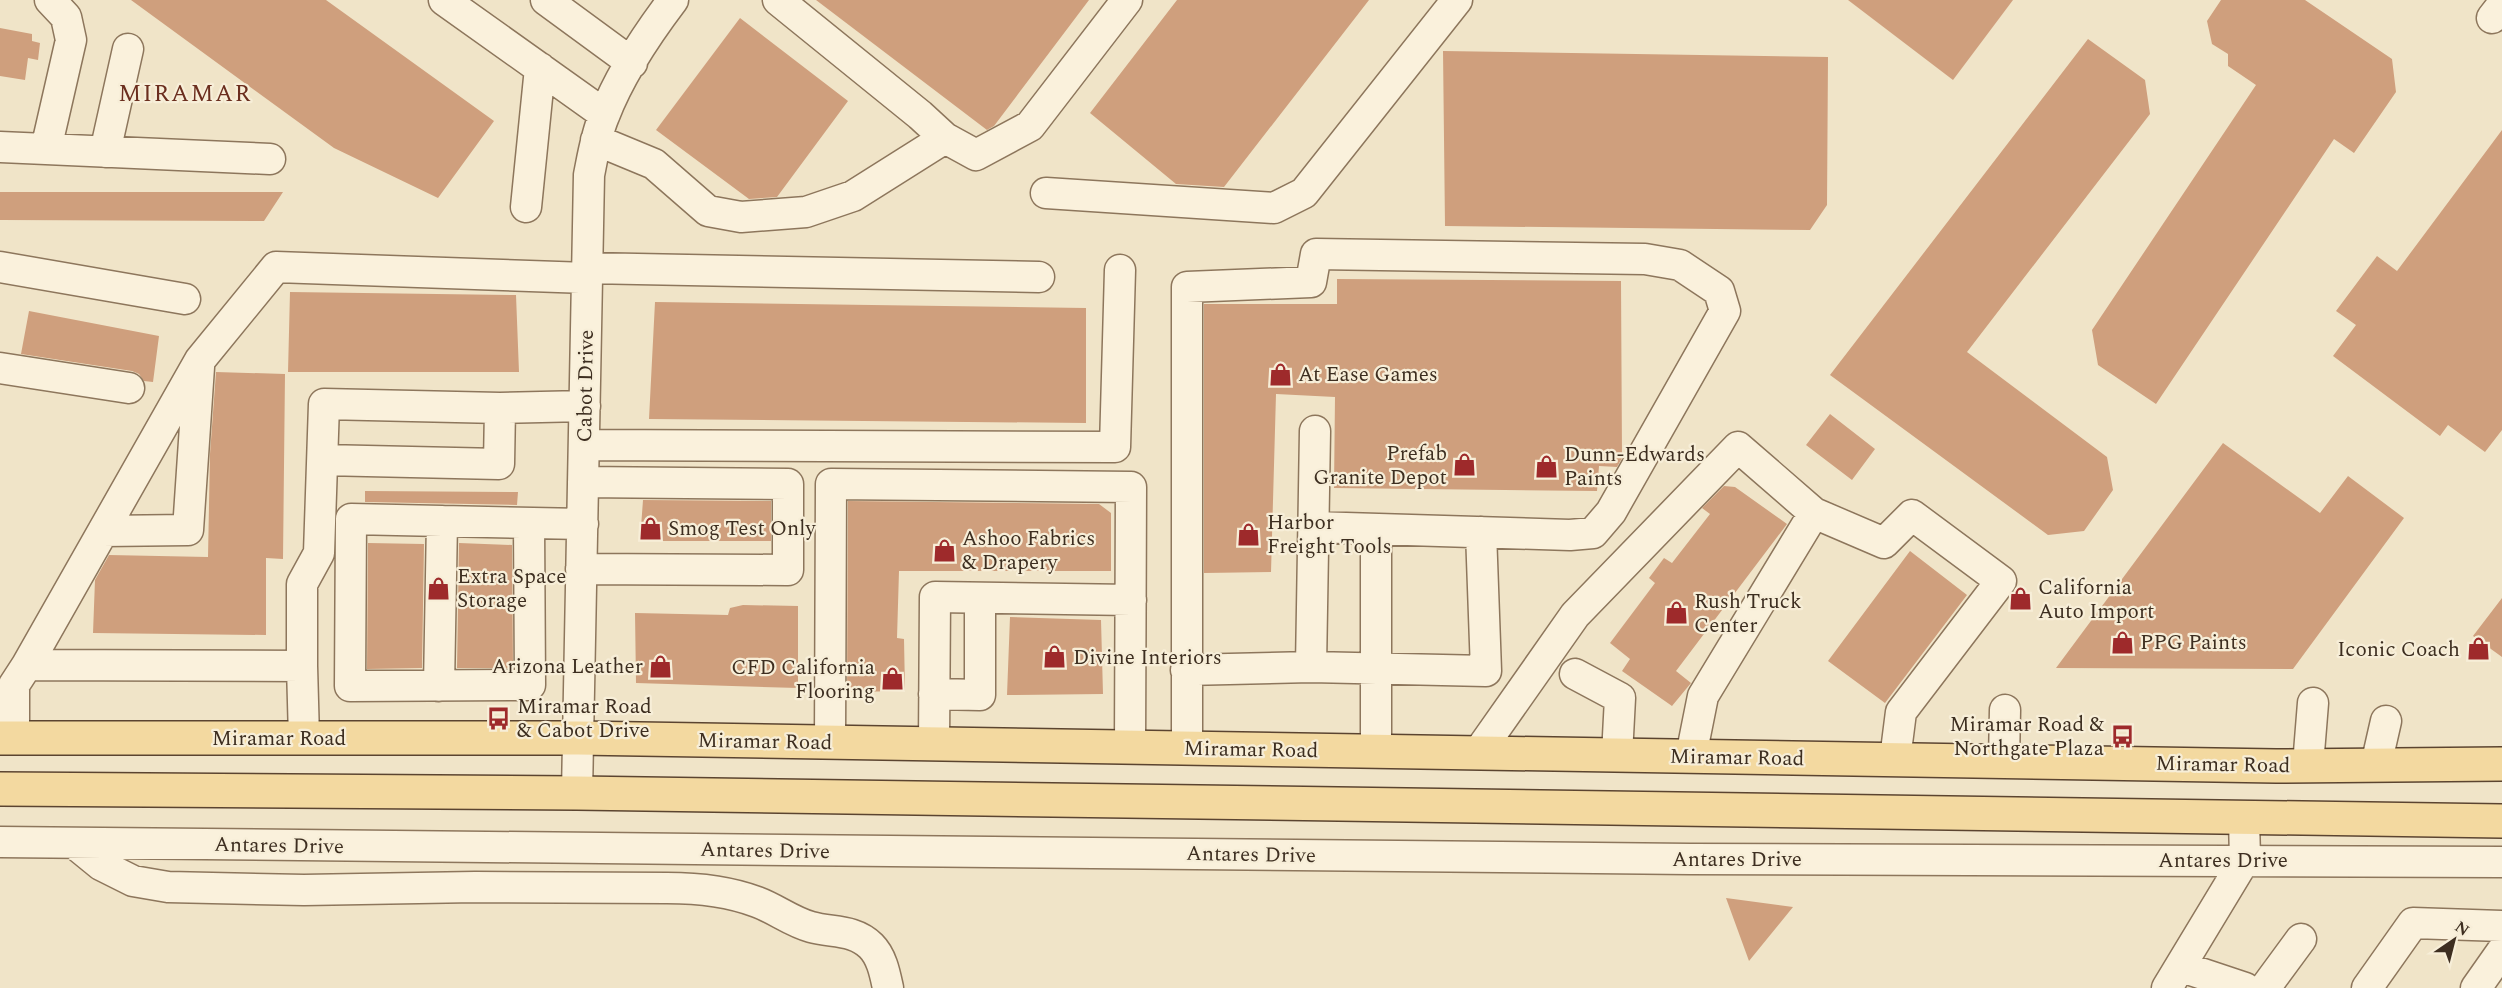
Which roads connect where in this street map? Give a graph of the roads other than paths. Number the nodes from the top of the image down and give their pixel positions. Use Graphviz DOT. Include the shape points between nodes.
graph roads {
  1 [pos="50,0"];
  2 [pos="444,0"];
  3 [pos="546,0"];
  4 [pos="673,0"];
  5 [pos="778,0"];
  6 [pos="1127,0"];
  7 [pos="1457,0"];
  8 [pos="128,49"];
  9 [pos="632,63"];
  10 [pos="540,68"];
  11 [pos="600,127"];
  12 [pos="945,138"];
  13 [pos="0,147"];
  14 [pos="46,149"];
  15 [pos="105,152"];
  16 [pos="270,159"];
  17 [pos="1046,193"];
  18 [pos="526,207"];
  19 [pos="0,267"];
  20 [pos="1120,270"];
  21 [pos="587,273"];
  22 [pos="1039,277"];
  23 [pos="185,299"];
  24 [pos="200,360"];
  25 [pos="0,368"];
  26 [pos="129,388"];
  27 [pos="585,406"];
  28 [pos="500,408"];
  29 [pos="1315,431"];
  30 [pos="584,445"];
  31 [pos="323,460"];
  32 [pos="583,482"];
  33 [pos="788,484"];
  34 [pos="831,484"];
  35 [pos="1814,513"];
  36 [pos="442,521"];
  37 [pos="529,523"];
  38 [pos="583,524"];
  39 [pos="1313,527"];
  40 [pos="1376,529"];
  41 [pos="103,531"];
  42 [pos="1481,532"];
  43 [pos="581,569"];
  44 [pos="980,598"];
  45 [pos="1131,600"];
  46 [pos="27,664"];
  47 [pos="302,666"];
  48 [pos="1311,668"];
  49 [pos="1186,670"];
  50 [pos="1376,670"];
  51 [pos="1575,674"];
  52 [pos="440,686"];
  53 [pos="934,694"];
  54 [pos="2313,703"];
  55 [pos="2005,710"];
  56 [pos="2386,721"];
  57 [pos="7,738"];
  58 [pos="304,738"];
  59 [pos="578,738"];
  60 [pos="830,742"];
  61 [pos="934,744"];
  62 [pos="1130,747"];
  63 [pos="1186,748"];
  64 [pos="1376,751"];
  65 [pos="1478,753"];
  66 [pos="1617,755"];
  67 [pos="1691,756"];
  68 [pos="1895,759"];
  69 [pos="2004,761"];
  70 [pos="2502,764"];
  71 [pos="2308,765"];
  72 [pos="2376,765"];
  73 [pos="0,789"];
  74 [pos="577,793"];
  75 [pos="2244,819"];
  76 [pos="2502,821"];
  77 [pos="0,842"];
  78 [pos="74,843"];
  79 [pos="2245,860"];
  80 [pos="2502,862"];
  81 [pos="2502,926"];
  82 [pos="2301,939"];
  83 [pos="2502,951"];
  84 [pos="2175,977"];
  85 [pos="888,988"];
  86 [pos="2245,988"];
  87 [pos="2265,988"];
  88 [pos="2367,988"];
  89 [pos="2476,988"];
  1 -- 14 [label="street" via="66,17 71,40"];
  2 -- 10 [label="street"];
  3 -- 9 [label="street"];
  4 -- 9 [label="street, Cabot Drive"];
  5 -- 12 [label="street"];
  6 -- 12 [label="street" via="1030,126 976,155"];
  7 -- 17 [label="street" via="1304,193 1274,208"];
  8 -- 15 [label="street"];
  9 -- 11 [label="street, Cabot Drive"];
  10 -- 11 [label="street"];
  10 -- 18 [label="street"];
  11 -- 12 [label="street" via="654,164 708,211 741,218 806,212 853,196"];
  11 -- 21 [label="street, Cabot Drive" via="589,175"];
  13 -- 14 [label="street"];
  14 -- 15 [label="street"];
  15 -- 16 [label="street"];
  19 -- 23 [label="street"];
  20 -- 30 [label="street" via="1115,447"];
  21 -- 22 [label="street"];
  21 -- 24 [label="street" via="276,267"];
  21 -- 27 [label="street, Cabot Drive"];
  24 -- 41 [label="street"];
  24 -- 41 [label="street" via="188,530"];
  25 -- 26 [label="street"];
  27 -- 28 [label="street"];
  27 -- 30 [label="street, Cabot Drive"];
  28 -- 31 [label="street" via="499,464"];
  28 -- 31 [label="street" via="324,404"];
  29 -- 39 [label="street"];
  30 -- 32 [label="street, Cabot Drive"];
  31 -- 47 [label="street" via="319,554 302,584"];
  32 -- 33 [label="street"];
  32 -- 38 [label="street, Cabot Drive"];
  33 -- 34 [label="street"];
  33 -- 43 [label="street" via="788,570"];
  34 -- 45 [label="street" via="1131,487"];
  34 -- 60 [label="street"];
  35 -- 65 [label="street" via="1738,447 1575,615"];
  35 -- 67 [label="street" via="1703,696"];
  35 -- 68 [label="street" via="1884,543 1912,515 2001,581 1901,712"];
  36 -- 37 [label="street"];
  36 -- 52 [label="street"];
  36 -- 52 [label="street" via="351,519 350,686"];
  37 -- 38 [label="street"];
  37 -- 52 [label="street" via="530,685"];
  38 -- 43 [label="street, Cabot Drive"];
  39 -- 40 [label="street"];
  39 -- 48 [label="street"];
  40 -- 42 [label="street"];
  40 -- 50 [label="street"];
  41 -- 46 [label="street"];
  42 -- 49 [label="street" via="1593,533 1611,512 1725,311 1719,291 1680,265 1645,259 1316,254 1311,282 1187,287"];
  42 -- 50 [label="street" via="1486,670"];
  43 -- 59 [label="street, Cabot Drive"];
  44 -- 45 [label="street"];
  44 -- 53 [label="street" via="935,597"];
  44 -- 53 [label="street" via="980,695"];
  45 -- 62 [label="street"];
  46 -- 47 [label="street"];
  46 -- 57 [label="street" via="14,685"];
  47 -- 58 [label="street"];
  48 -- 49 [label="street"];
  48 -- 50 [label="street"];
  49 -- 63 [label="street"];
  50 -- 64 [label="street"];
  51 -- 66 [label="street" via="1620,698"];
  53 -- 61 [label="street"];
  54 -- 71 [label="street"];
  55 -- 69 [label="street"];
  56 -- 72 [label="street"];
  57 -- 58 [label="main road, Miramar Road"];
  58 -- 59 [label="main road, Miramar Road"];
  59 -- 60 [label="main road, Miramar Road"];
  59 -- 74 [label="street, Cabot Drive"];
  60 -- 61 [label="main road, Miramar Road"];
  61 -- 62 [label="main road, Miramar Road"];
  62 -- 63 [label="main road, Miramar Road"];
  63 -- 64 [label="main road, Miramar Road"];
  64 -- 65 [label="main road, Miramar Road"];
  65 -- 66 [label="main road, Miramar Road"];
  66 -- 67 [label="main road, Miramar Road"];
  67 -- 68 [label="main road, Miramar Road"];
  68 -- 69 [label="main road, Miramar Road"];
  69 -- 71 [label="main road, Miramar Road"];
  70 -- 72 [label="main road, Miramar Road"];
  71 -- 72 [label="main road, Miramar Road"];
  73 -- 74 [label="main road"];
  74 -- 75 [label="main road"];
  75 -- 76 [label="main road"];
  75 -- 79 [label="street"];
  77 -- 78 [label="street, Antares Drive"];
  78 -- 79 [label="street, Antares Drive" via="1678,859"];
  78 -- 85 [label="street" via="101,866 133,881 168,887 686,888 727,893 813,928 859,937 873,947 885,969"];
  79 -- 80 [label="street, Antares Drive"];
  79 -- 84 [label="street"];
  81 -- 88 [label="street" via="2412,923"];
  82 -- 87 [label="street"];
  83 -- 89 [label="street"];
  84 -- 86 [label="street"];
}
